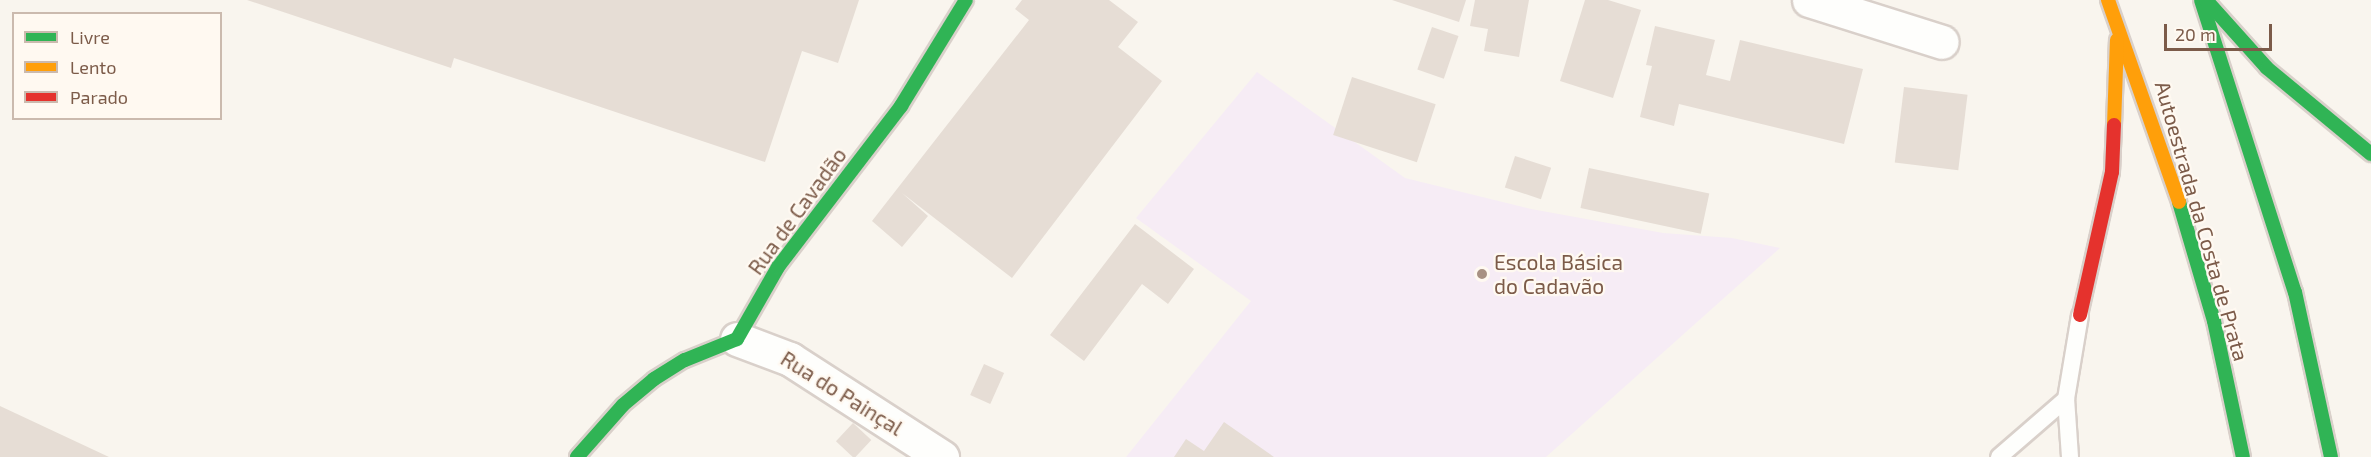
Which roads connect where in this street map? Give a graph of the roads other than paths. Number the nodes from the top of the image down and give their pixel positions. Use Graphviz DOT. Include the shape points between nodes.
graph roads {
  1 [pos="966,0"];
  2 [pos="1809,0"];
  3 [pos="2108,0"];
  4 [pos="2201,0"];
  5 [pos="2206,0"];
  6 [pos="2117,21"];
  7 [pos="1942,42"];
  8 [pos="2371,154"];
  9 [pos="2080,315"];
  10 [pos="737,339"];
  11 [pos="2066,399"];
  12 [pos="577,457"];
  13 [pos="942,457"];
  14 [pos="1999,457"];
  15 [pos="2070,457"];
  16 [pos="2243,457"];
  17 [pos="2331,457"];
  1 -- 10 [label="main road, Rua de Cavadão" via="901,106 778,267"];
  2 -- 7 [label="street"];
  3 -- 6 [label="main road, Autoestrada da Costa de Prata"];
  4 -- 17 [label="main road" via="2295,292"];
  5 -- 8 [label="main road" via="2267,68"];
  6 -- 9 [label="main road" via="2112,172"];
  6 -- 16 [label="main road, Autoestrada da Costa de Prata" via="2167,161 2214,321"];
  9 -- 11 [label="lane"];
  10 -- 12 [label="main road" via="685,360 654,379 622,405"];
  10 -- 13 [label="street, Rua do Painçal" via="798,364"];
  11 -- 14 [label="lane"];
  11 -- 15 [label="lane"];
}
